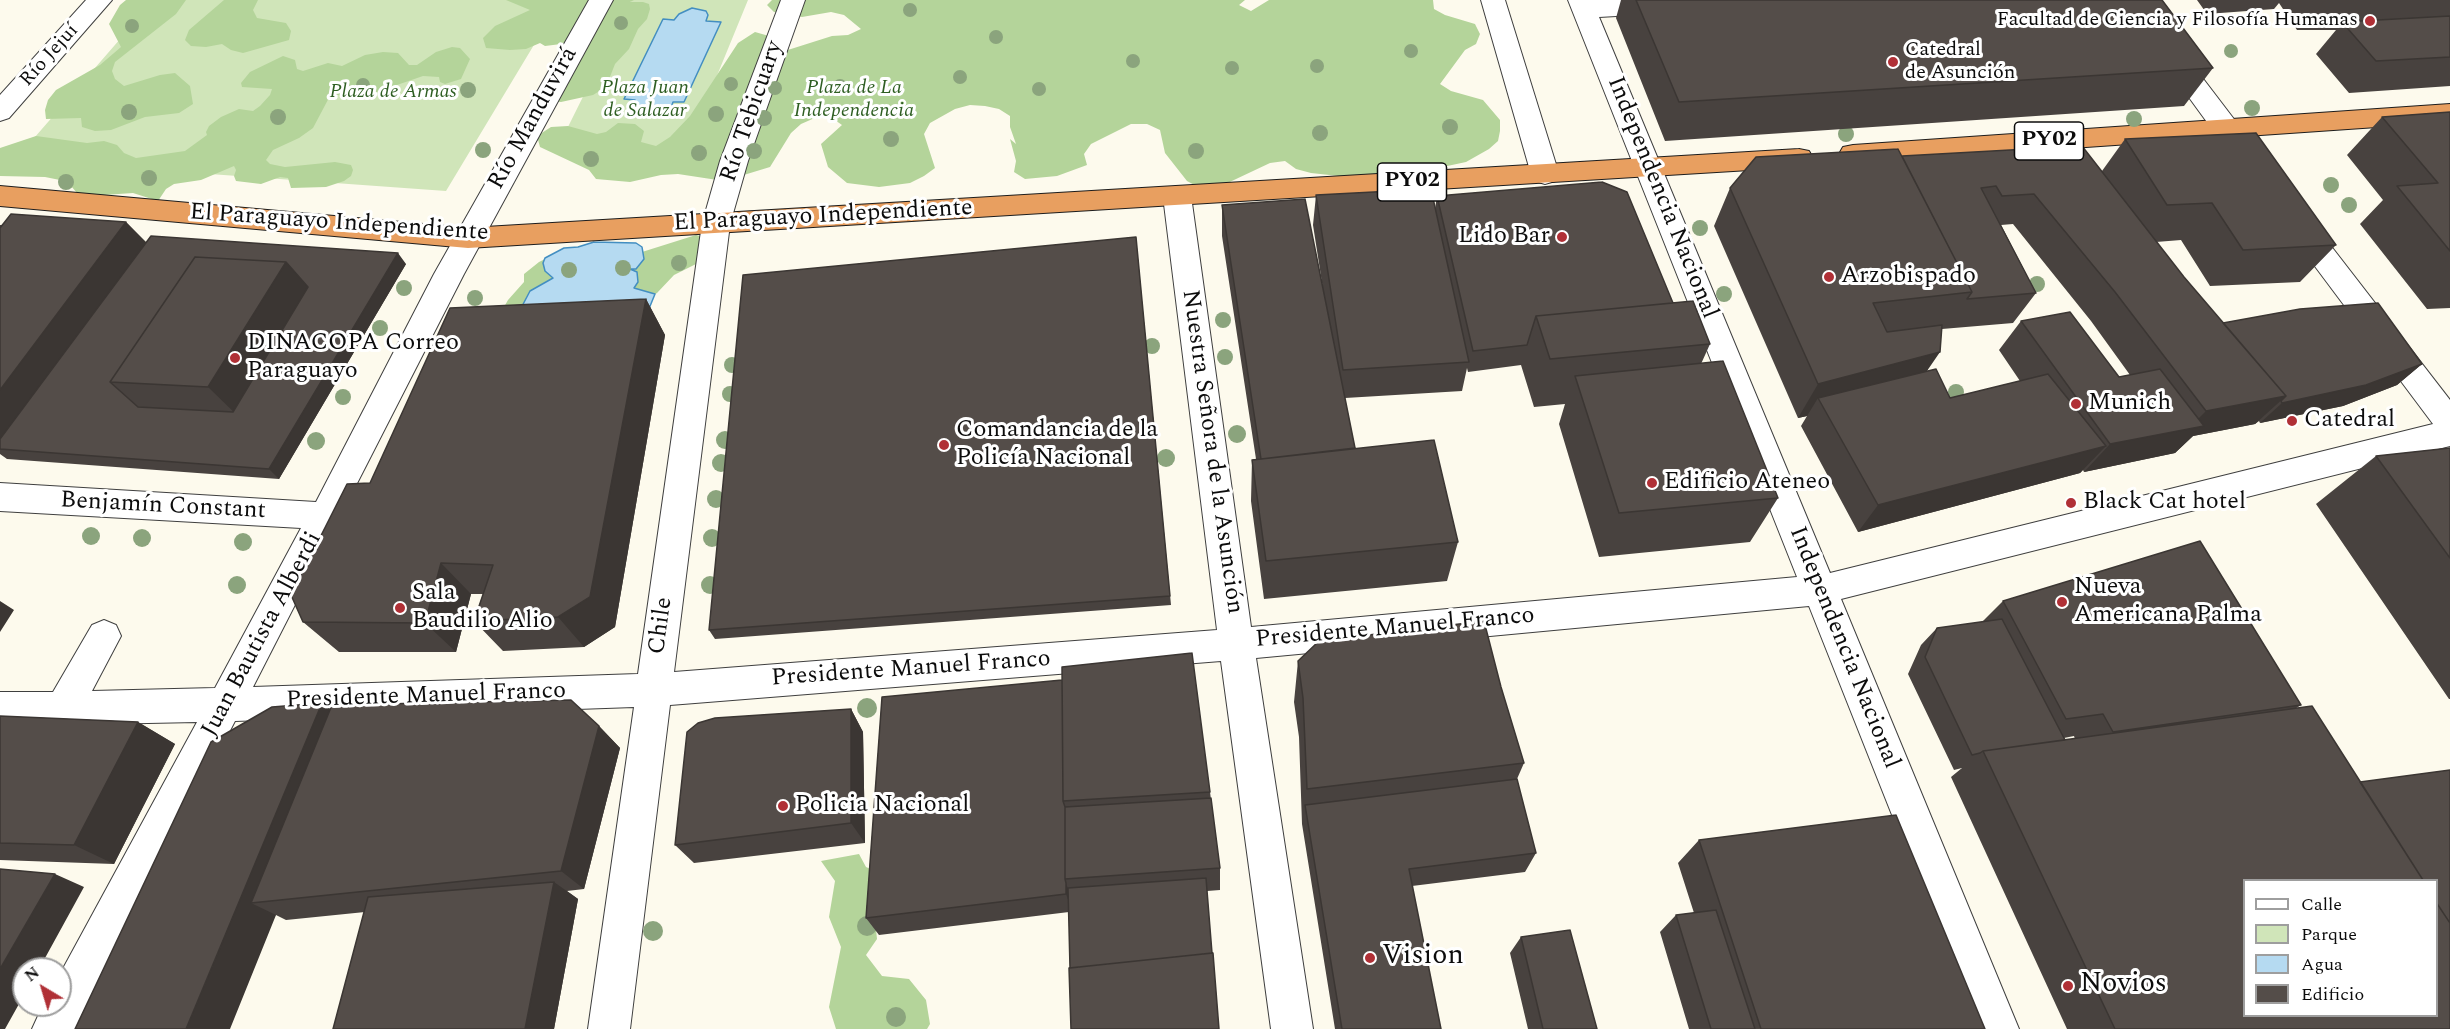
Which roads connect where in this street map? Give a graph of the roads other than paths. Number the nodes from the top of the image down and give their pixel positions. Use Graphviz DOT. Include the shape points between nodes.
graph roads {
  1 [pos="100,0"];
  2 [pos="601,0"];
  3 [pos="793,0"];
  4 [pos="1493,0"];
  5 [pos="1756,0"];
  6 [pos="2130,0"];
  7 [pos="1583,5"];
  8 [pos="0,112"];
  9 [pos="2450,113"];
  10 [pos="2226,129"];
  11 [pos="1648,168"];
  12 [pos="1545,174"];
  13 [pos="2262,176"];
  14 [pos="0,196"];
  15 [pos="1177,196"];
  16 [pos="2284,205"];
  17 [pos="716,224"];
  18 [pos="468,238"];
  19 [pos="2450,423"];
  20 [pos="2450,433"];
  21 [pos="0,497"];
  22 [pos="325,516"];
  23 [pos="1820,590"];
  24 [pos="104,636"];
  25 [pos="1236,644"];
  26 [pos="654,690"];
  27 [pos="227,703"];
  28 [pos="63,708"];
  29 [pos="0,710"];
  30 [pos="53,1029"];
  31 [pos="609,1029"];
  32 [pos="1292,1029"];
  33 [pos="1998,1029"];
  1 -- 8 [label="street, Río Jejuí"];
  2 -- 18 [label="street, Río Manduvirá"];
  3 -- 17 [label="street, Río Tebicuary"];
  4 -- 12 [label="street"];
  5 -- 7 [label="street"];
  6 -- 10 [label="street"];
  7 -- 11 [label="street, Independencia Nacional"];
  9 -- 10 [label="highway, PY02"];
  10 -- 11 [label="highway, PY02"];
  10 -- 13 [label="street"];
  11 -- 12 [label="highway, El Paraguayo Independiente / PY02"];
  11 -- 23 [label="street, Independencia Nacional"];
  12 -- 15 [label="highway, El Paraguayo Independiente / PY02"];
  14 -- 18 [label="highway, El Paraguayo Independiente"];
  15 -- 17 [label="highway, El Paraguayo Independiente / PY02"];
  15 -- 25 [label="street, Nuestra Señora de la Asunción"];
  16 -- 19 [label="street"];
  17 -- 18 [label="highway, El Paraguayo Independiente"];
  17 -- 26 [label="street, Chile"];
  18 -- 22 [label="street, Juan Bautista Alberdi"];
  20 -- 23 [label="street, Presidente Manuel Franco"];
  21 -- 22 [label="street, Benjamín Constant"];
  22 -- 27 [label="street, Juan Bautista Alberdi"];
  23 -- 25 [label="street, Presidente Manuel Franco"];
  23 -- 33 [label="street, Independencia Nacional"];
  24 -- 28 [label="street"];
  25 -- 26 [label="street, Presidente Manuel Franco"];
  25 -- 32 [label="street, Nuestra Señora de la Asunción"];
  26 -- 27 [label="street, Presidente Manuel Franco"];
  26 -- 31 [label="street, Chile"];
  27 -- 28 [label="street, Presidente Manuel Franco"];
  27 -- 30 [label="street, Juan Bautista Alberdi"];
  28 -- 29 [label="street, Presidente Manuel Franco"];
}
